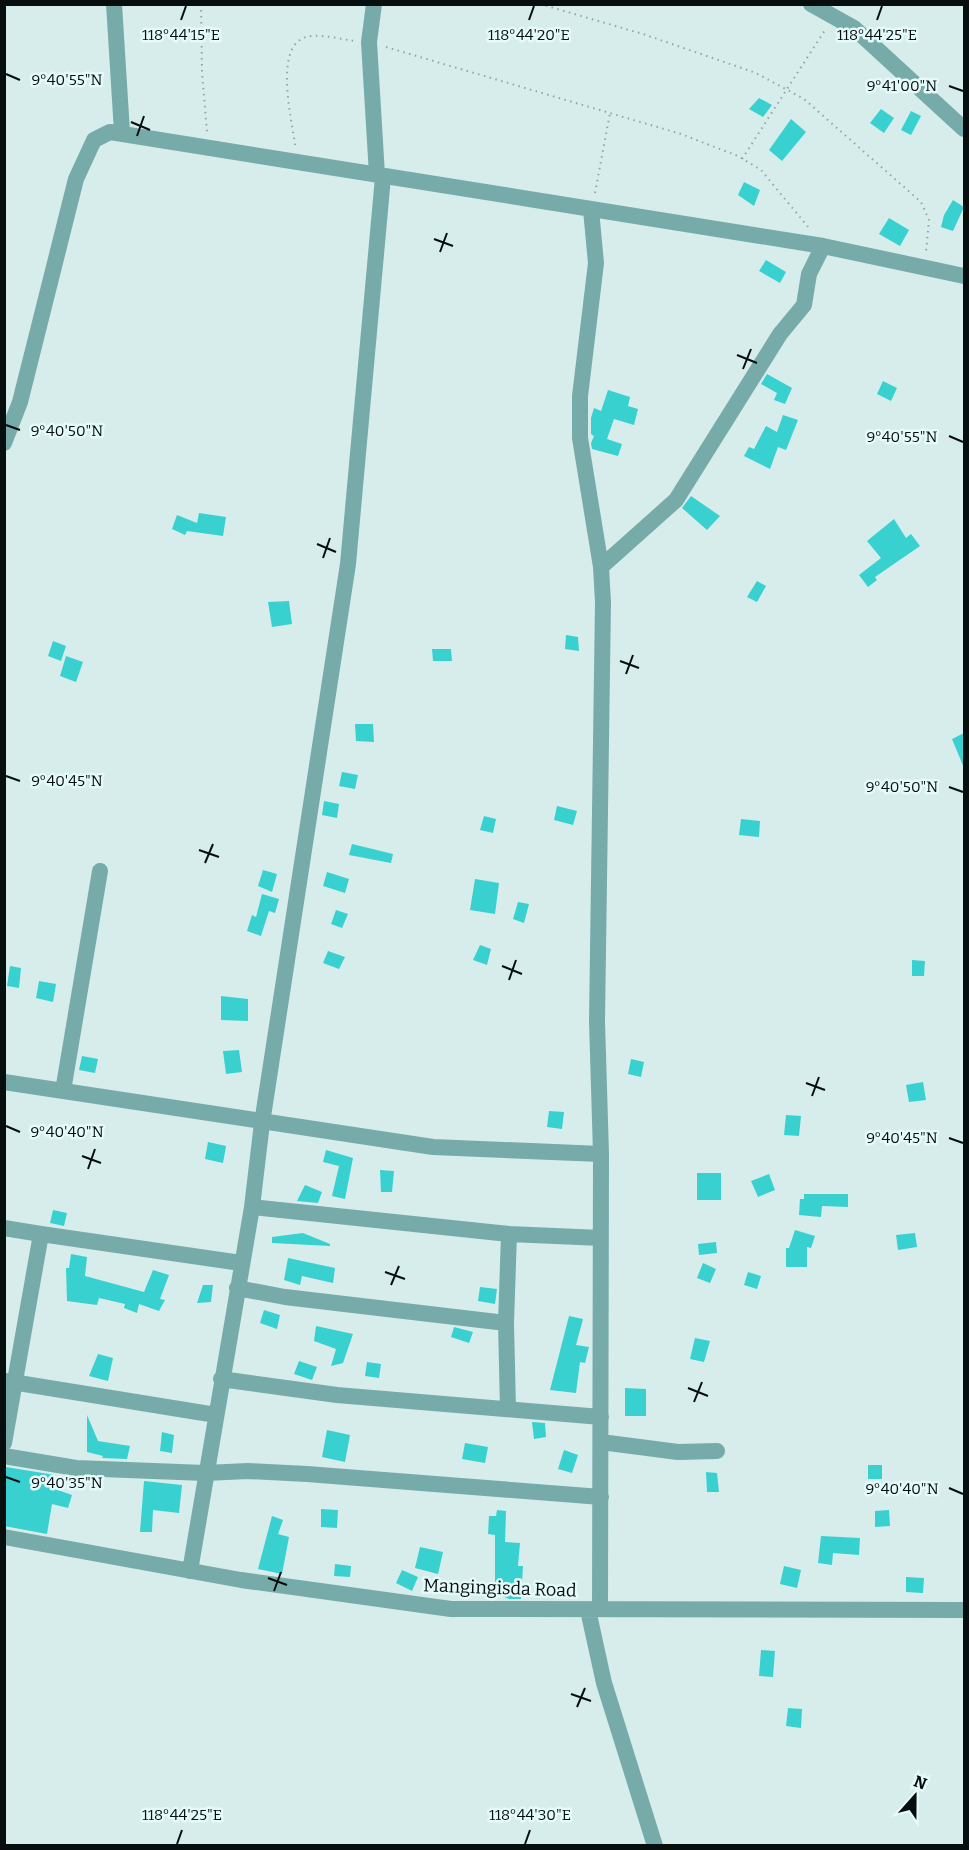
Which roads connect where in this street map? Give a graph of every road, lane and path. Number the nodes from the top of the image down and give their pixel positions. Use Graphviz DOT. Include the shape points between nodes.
graph roads {
  1 [pos="114,4"];
  2 [pos="201,4"];
  3 [pos="374,4"];
  4 [pos="540,4"];
  5 [pos="811,4"];
  6 [pos="834,15"];
  7 [pos="369,42"];
  8 [pos="786,90"];
  9 [pos="610,113"];
  10 [pos="964,129"];
  11 [pos="122,132"];
  12 [pos="208,147"];
  13 [pos="742,159"];
  14 [pos="297,163"];
  15 [pos="380,176"];
  16 [pos="591,210"];
  17 [pos="823,246"];
  18 [pos="924,268"];
  19 [pos="964,276"];
  20 [pos="4,443"];
  21 [pos="601,567"];
  22 [pos="100,871"];
  23 [pos="4,1082"];
  24 [pos="63,1091"];
  25 [pos="262,1124"];
  26 [pos="600,1154"];
  27 [pos="252,1207"];
  28 [pos="4,1228"];
  29 [pos="41,1234"];
  30 [pos="509,1234"];
  31 [pos="601,1238"];
  32 [pos="241,1263"];
  33 [pos="237,1288"];
  34 [pos="506,1323"];
  35 [pos="221,1379"];
  36 [pos="10,1382"];
  37 [pos="508,1408"];
  38 [pos="216,1415"];
  39 [pos="601,1417"];
  40 [pos="4,1443"];
  41 [pos="601,1443"];
  42 [pos="717,1451"];
  43 [pos="4,1456"];
  44 [pos="205,1473"];
  45 [pos="601,1497"];
  46 [pos="4,1537"];
  47 [pos="190,1571"];
  48 [pos="594,1609"];
  49 [pos="964,1610"];
  50 [pos="655,1845"];
  1 -- 11 [label="street"];
  2 -- 12 [label="path"];
  3 -- 7 [label="street"];
  4 -- 8 [label="path" via="756,73"];
  5 -- 6 [label="street"];
  6 -- 8 [label="path"];
  6 -- 10 [label="street" via="854,28"];
  7 -- 9 [label="path"];
  7 -- 14 [label="path" via="311,36 289,51 286,65"];
  7 -- 15 [label="street"];
  8 -- 13 [label="path"];
  8 -- 18 [label="path" via="804,99 921,202 929,220"];
  9 -- 13 [label="path" via="681,134"];
  9 -- 16 [label="path"];
  11 -- 12 [label="street"];
  11 -- 20 [label="street" via="102,134 94,140 76,179 20,402"];
  12 -- 14 [label="street"];
  13 -- 17 [label="path" via="761,170 775,185"];
  14 -- 15 [label="street"];
  15 -- 16 [label="street"];
  15 -- 25 [label="street" via="348,564"];
  16 -- 17 [label="street"];
  16 -- 21 [label="street" via="596,263 580,396 580,438"];
  17 -- 18 [label="street"];
  17 -- 21 [label="street" via="809,274 804,305 780,334 675,500"];
  18 -- 19 [label="street"];
  21 -- 26 [label="street" via="597,1021"];
  22 -- 24 [label="street"];
  23 -- 24 [label="street"];
  24 -- 25 [label="street"];
  25 -- 26 [label="street" via="433,1147"];
  25 -- 27 [label="street"];
  26 -- 31 [label="street"];
  27 -- 30 [label="street"];
  27 -- 32 [label="street"];
  28 -- 29 [label="street"];
  29 -- 32 [label="street"];
  29 -- 36 [label="street"];
  30 -- 31 [label="street"];
  30 -- 34 [label="street"];
  31 -- 39 [label="street"];
  32 -- 33 [label="street"];
  33 -- 34 [label="street"];
  33 -- 35 [label="street"];
  34 -- 37 [label="street"];
  35 -- 37 [label="street" via="337,1395"];
  35 -- 38 [label="street"];
  36 -- 38 [label="street"];
  36 -- 40 [label="street"];
  37 -- 39 [label="street"];
  38 -- 44 [label="street"];
  39 -- 41 [label="street"];
  41 -- 42 [label="street" via="678,1452"];
  41 -- 45 [label="street"];
  43 -- 44 [label="street" via="76,1468"];
  44 -- 45 [label="street" via="307,1474"];
  44 -- 47 [label="street"];
  45 -- 48 [label="street"];
  46 -- 47 [label="street, Mangingisda Road"];
  47 -- 48 [label="street, Mangingisda Road" via="451,1609"];
  48 -- 49 [label="street, Mangingisda Road"];
  48 -- 50 [label="street" via="604,1683"];
}
